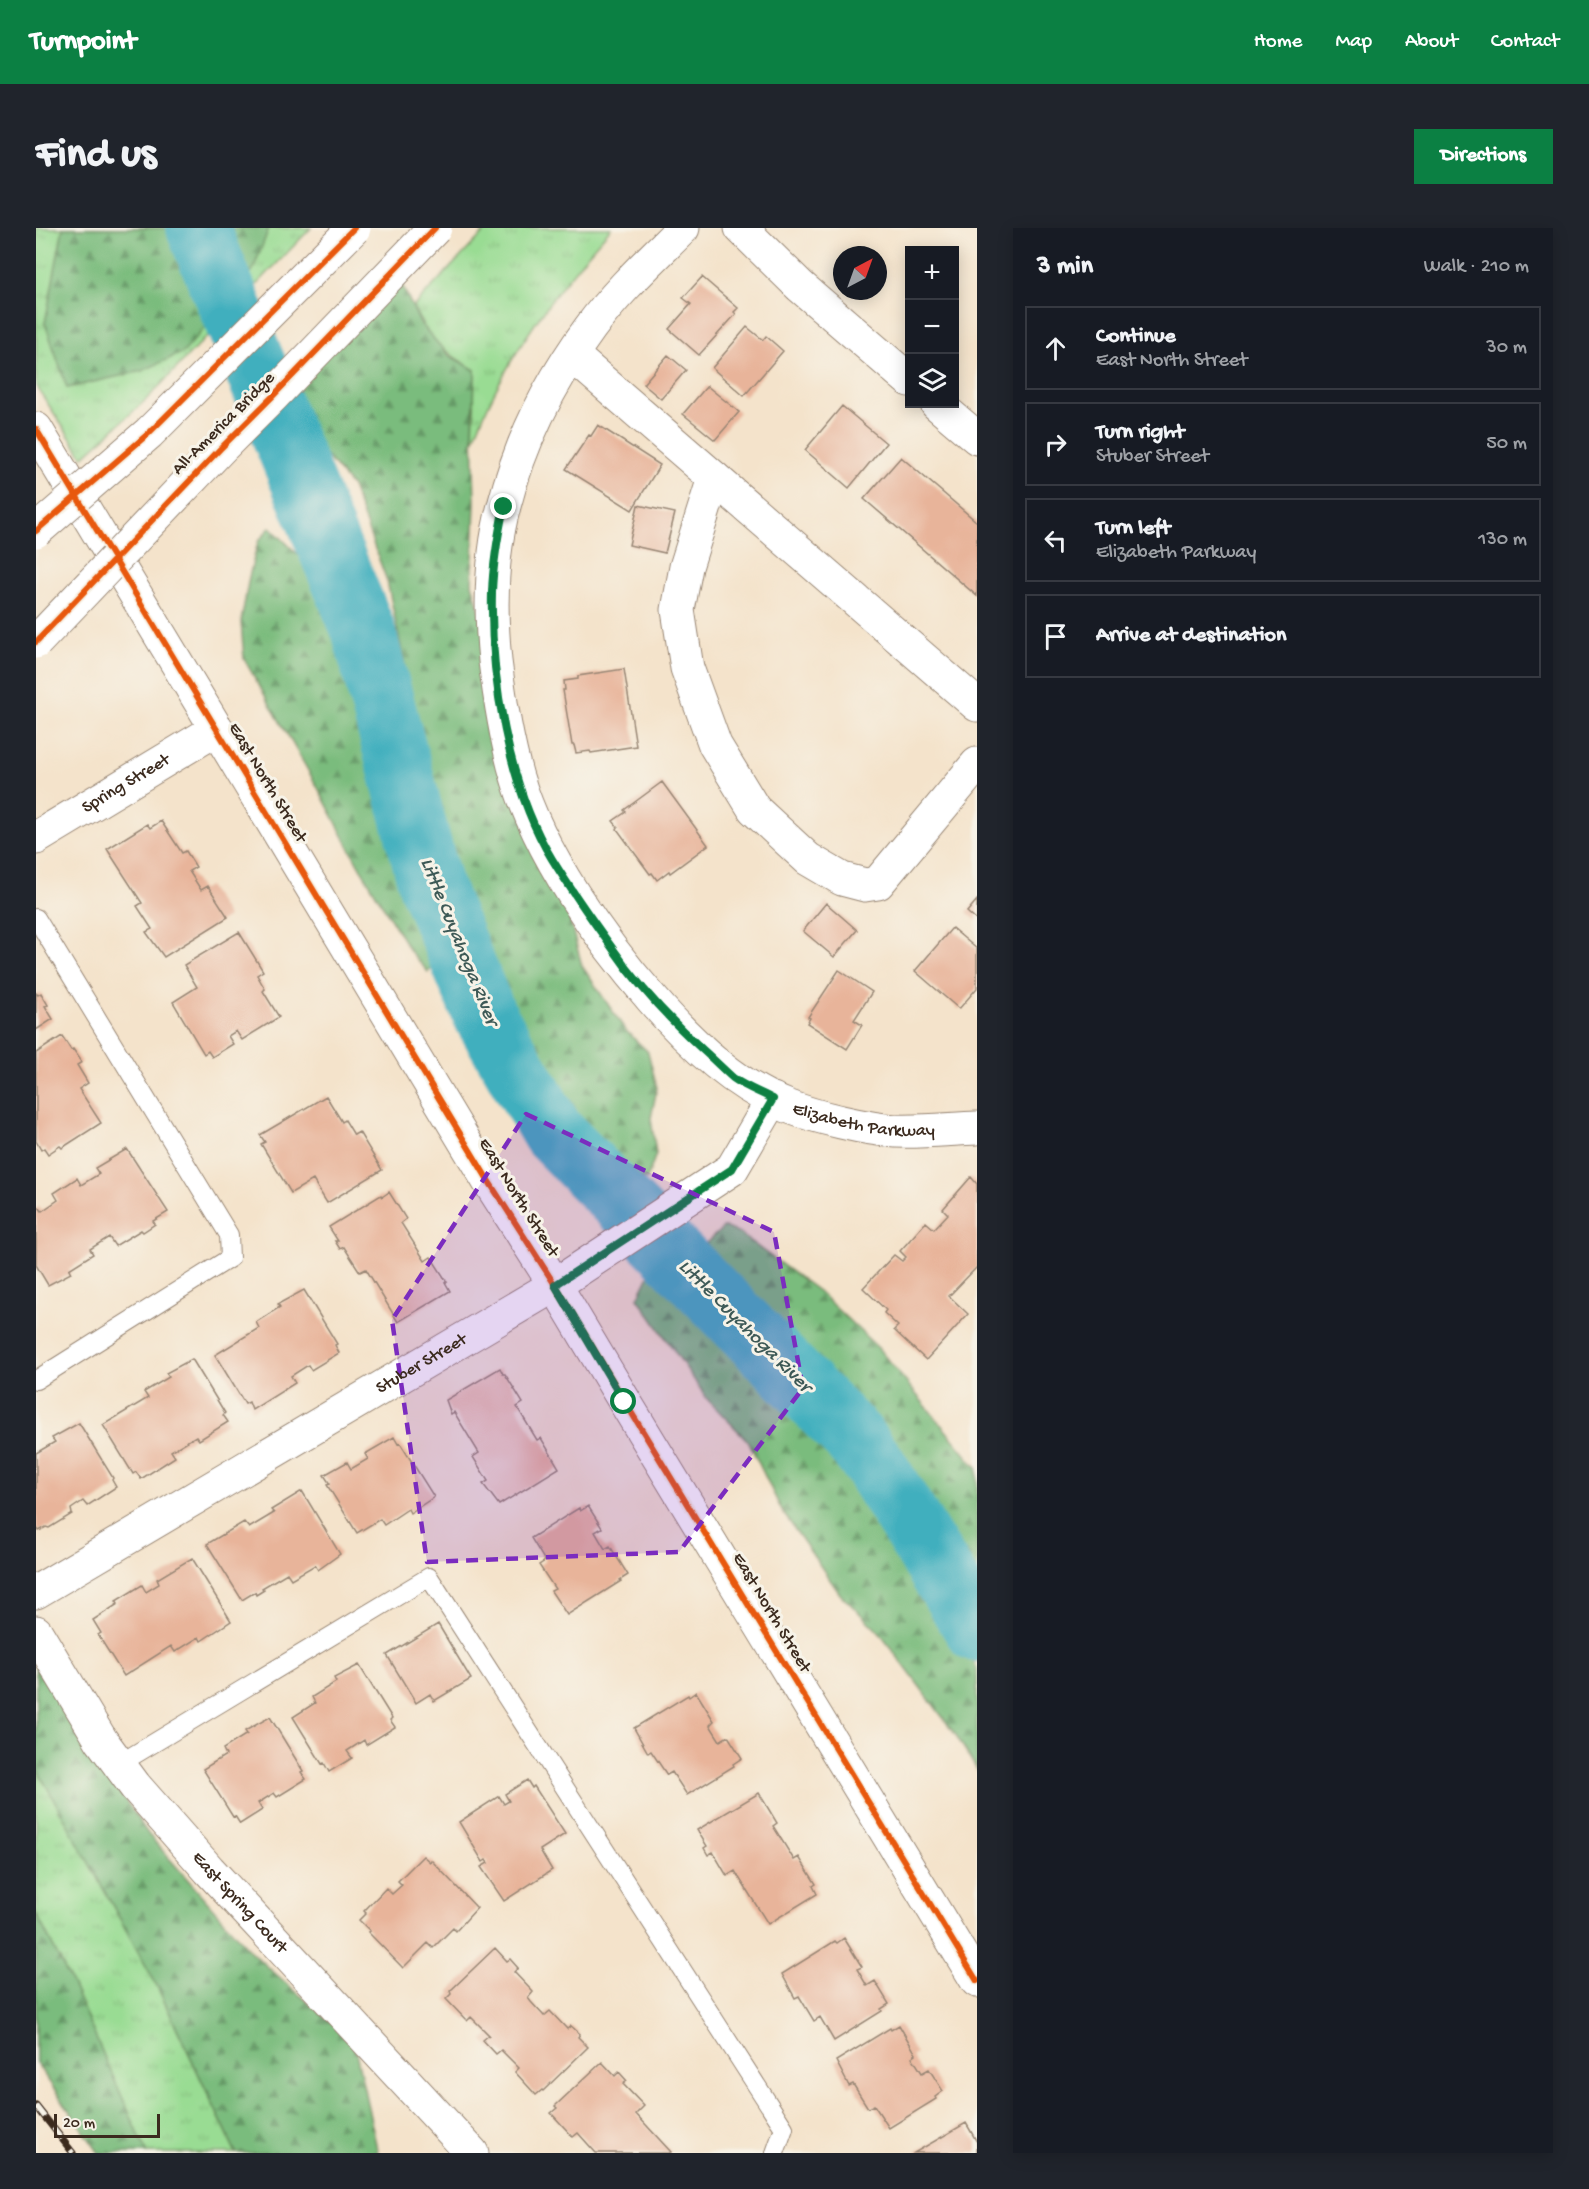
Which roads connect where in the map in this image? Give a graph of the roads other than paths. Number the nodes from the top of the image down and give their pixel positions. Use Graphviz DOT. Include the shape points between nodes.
graph roads {
  1 [pos="354,228"];
  2 [pos="435,228"];
  3 [pos="683,228"];
  4 [pos="741,228"];
  5 [pos="572,355"];
  6 [pos="905,377"];
  7 [pos="942,408"];
  8 [pos="36,429"];
  9 [pos="977,438"];
  10 [pos="714,478"];
  11 [pos="36,531"];
  12 [pos="36,642"];
  13 [pos="977,705"];
  14 [pos="217,729"];
  15 [pos="977,764"];
  16 [pos="36,838"];
  17 [pos="36,918"];
  18 [pos="773,1099"];
  19 [pos="977,1128"];
  20 [pos="555,1285"];
  21 [pos="36,1380"];
  22 [pos="36,1592"];
  23 [pos="36,1632"];
  24 [pos="119,1764"];
  25 [pos="977,1981"];
  26 [pos="472,2153"];
  27 [pos="776,2153"];
  1 -- 11 [label="street, bridge" via="149,433"];
  2 -- 12 [label="street, All-America Bridge, bridge"];
  3 -- 5 [label="street, Elizabeth Parkway" via="628,284"];
  4 -- 6 [label="street" via="800,286"];
  5 -- 10 [label="street"];
  5 -- 18 [label="street, Elizabeth Parkway" via="522,449 496,545 492,633 500,708 518,779 552,858 632,977 669,1019 734,1079"];
  7 -- 9 [label="street"];
  8 -- 14 [label="street, East North Street"];
  10 -- 13 [label="street"];
  10 -- 15 [label="street" via="686,567 678,610 687,668 714,745 754,809 808,859 842,879 865,885 878,883"];
  14 -- 16 [label="street, Spring Street"];
  14 -- 20 [label="street, East North Street"];
  17 -- 21 [label="lane" via="229,1235 230,1258"];
  18 -- 19 [label="street, Elizabeth Parkway" via="833,1120 895,1131"];
  18 -- 20 [label="street, Stuber Street" via="732,1169"];
  20 -- 22 [label="street, Stuber Street"];
  20 -- 25 [label="street, East North Street"];
  23 -- 24 [label="street, East Spring Court"];
  24 -- 26 [label="street, East Spring Court" via="171,1829"];
  24 -- 27 [label="lane" via="429,1577 784,2128"];
}
